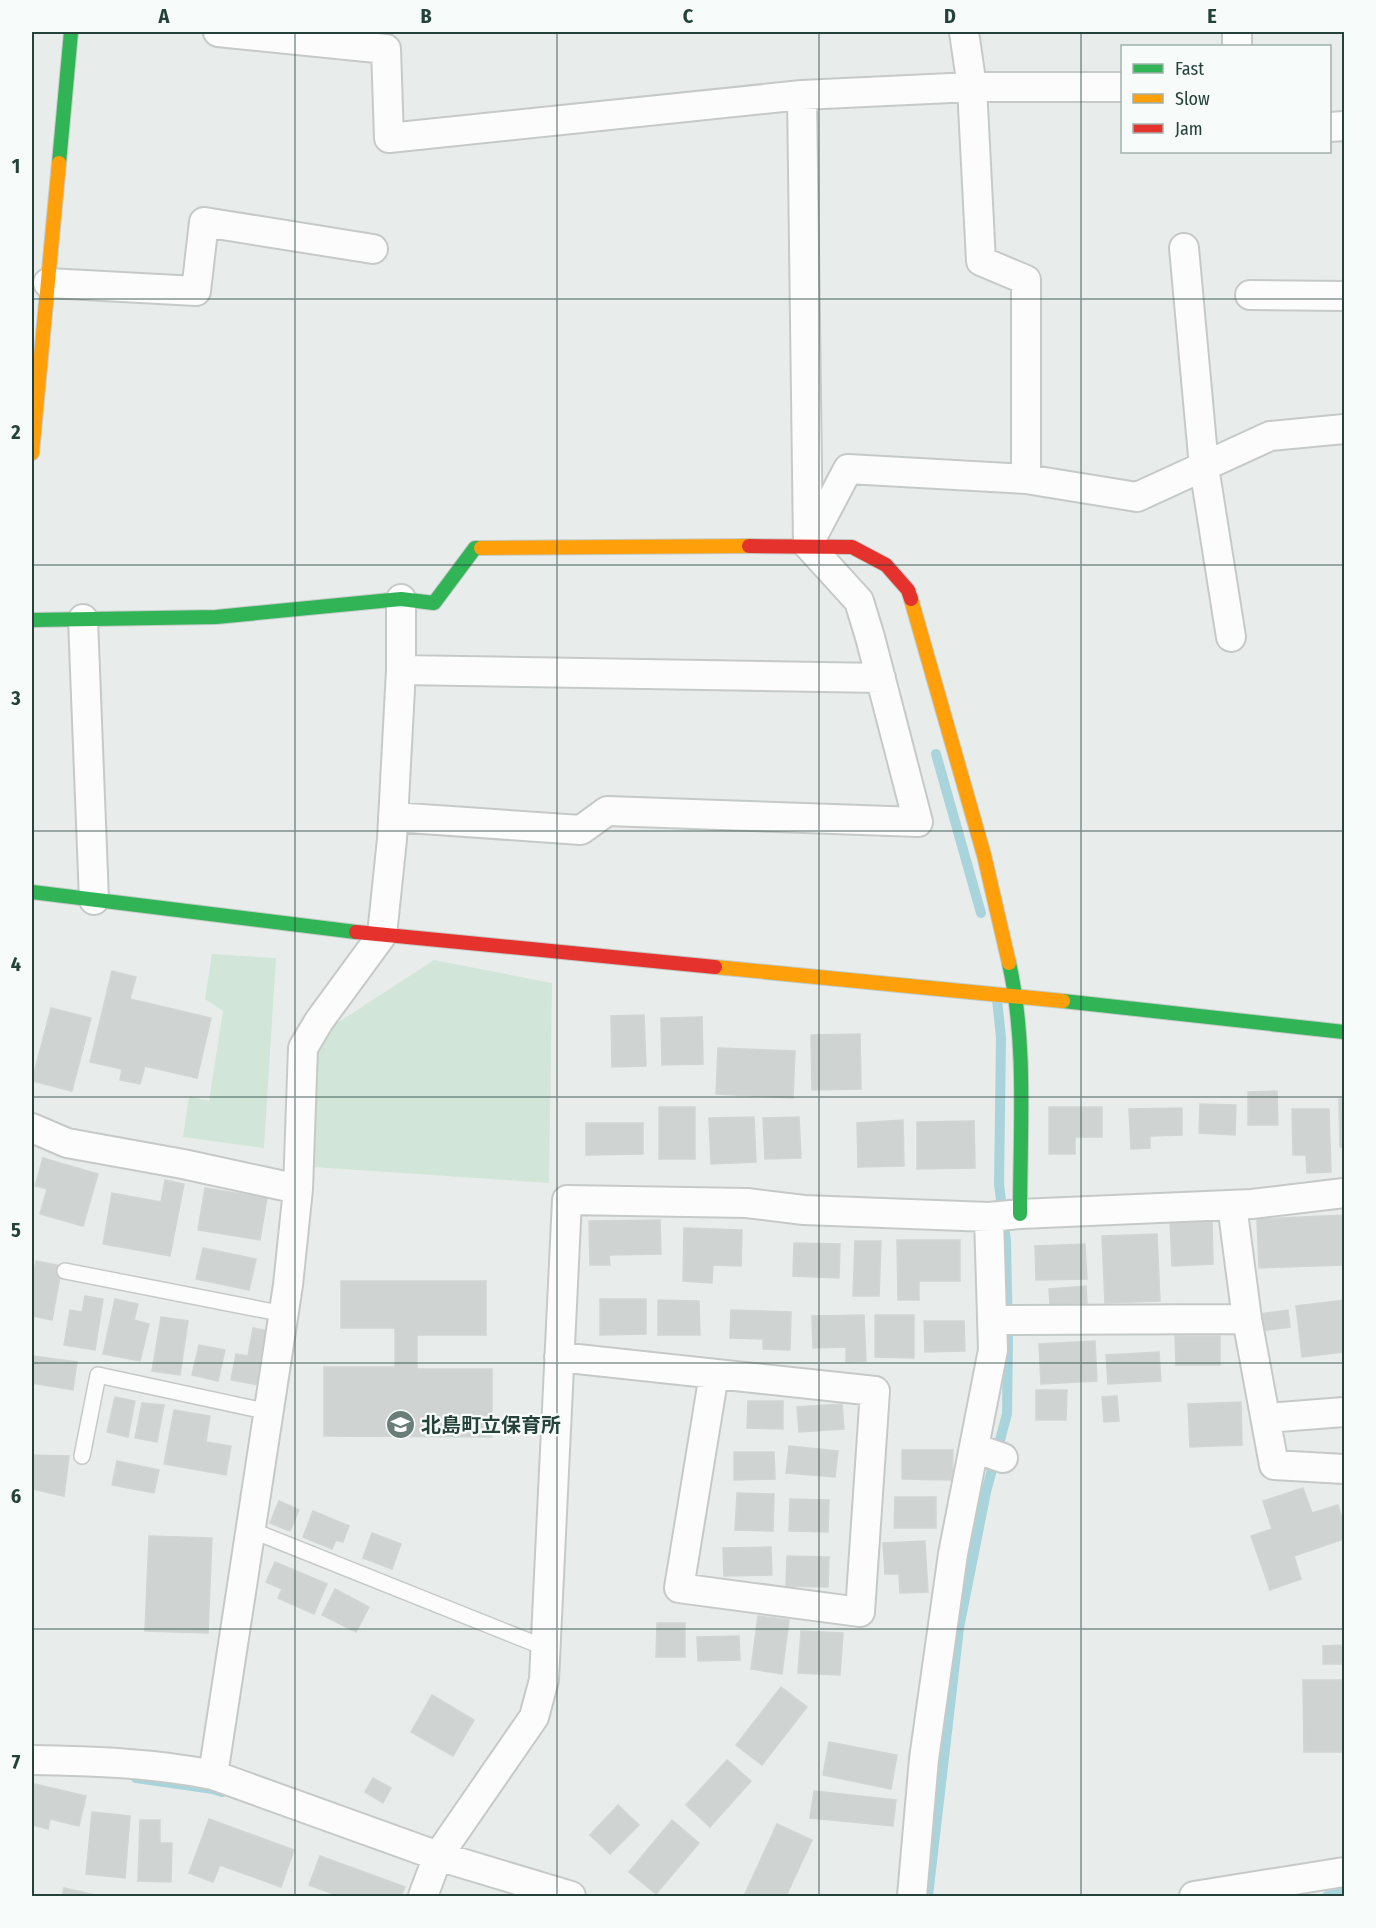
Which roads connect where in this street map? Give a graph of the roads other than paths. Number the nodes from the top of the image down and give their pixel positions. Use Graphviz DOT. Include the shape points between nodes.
graph roads {
  1 [pos="71,32"];
  2 [pos="218,32"];
  3 [pos="964,32"];
  4 [pos="972,87"];
  5 [pos="1121,87"];
  6 [pos="802,95"];
  7 [pos="1184,248"];
  8 [pos="373,249"];
  9 [pos="48,283"];
  10 [pos="1250,295"];
  11 [pos="1344,296"];
  12 [pos="1344,429"];
  13 [pos="32,453"];
  14 [pos="1204,467"];
  15 [pos="1026,479"];
  16 [pos="808,545"];
  17 [pos="401,599"];
  18 [pos="83,619"];
  19 [pos="32,620"];
  20 [pos="1231,636"];
  21 [pos="401,670"];
  22 [pos="881,678"];
  23 [pos="393,818"];
  24 [pos="32,892"];
  25 [pos="94,900"];
  26 [pos="382,934"];
  27 [pos="1016,996"];
  28 [pos="1344,1032"];
  29 [pos="32,1128"];
  30 [pos="298,1189"];
  31 [pos="1344,1193"];
  32 [pos="1232,1205"];
  33 [pos="1020,1214"];
  34 [pos="989,1217"];
  35 [pos="65,1271"];
  36 [pos="284,1314"];
  37 [pos="1247,1319"];
  38 [pos="992,1320"];
  39 [pos="559,1357"];
  40 [pos="714,1374"];
  41 [pos="269,1412"];
  42 [pos="1344,1412"];
  43 [pos="1266,1418"];
  44 [pos="974,1449"];
  45 [pos="82,1456"];
  46 [pos="1003,1458"];
  47 [pos="1344,1469"];
  48 [pos="251,1530"];
  49 [pos="546,1648"];
  50 [pos="32,1760"];
  51 [pos="213,1775"];
  52 [pos="438,1856"];
  53 [pos="1344,1872"];
  54 [pos="423,1896"];
  55 [pos="571,1896"];
  56 [pos="912,1896"];
  57 [pos="1194,1896"];
  1 -- 9 [label="street"];
  2 -- 6 [label="street" via="386,49 389,138"];
  3 -- 4 [label="street"];
  4 -- 5 [label="street"];
  4 -- 6 [label="street"];
  4 -- 15 [label="street" via="981,261 1026,280"];
  6 -- 16 [label="street"];
  7 -- 14 [label="street"];
  8 -- 9 [label="street" via="204,222 196,291"];
  9 -- 13 [label="street"];
  10 -- 11 [label="street"];
  12 -- 14 [label="street" via="1270,436"];
  14 -- 15 [label="street" via="1137,497"];
  14 -- 20 [label="street"];
  15 -- 16 [label="street" via="848,470"];
  16 -- 17 [label="street" via="475,548 434,603"];
  16 -- 22 [label="street" via="859,601"];
  16 -- 27 [label="street" via="852,547 886,566 908,590 984,855"];
  17 -- 18 [label="street" via="216,617"];
  17 -- 21 [label="street"];
  18 -- 19 [label="street"];
  18 -- 25 [label="street"];
  21 -- 22 [label="street"];
  21 -- 23 [label="street"];
  22 -- 23 [label="street" via="918,822 607,811 581,830"];
  23 -- 26 [label="street"];
  24 -- 25 [label="street"];
  25 -- 26 [label="street"];
  26 -- 27 [label="street"];
  26 -- 30 [label="street" via="303,1048"];
  27 -- 28 [label="street"];
  27 -- 33 [label="street"];
  29 -- 30 [label="street" via="67,1143"];
  30 -- 36 [label="street"];
  31 -- 32 [label="street"];
  32 -- 33 [label="street"];
  32 -- 37 [label="street"];
  33 -- 34 [label="street"];
  34 -- 38 [label="street"];
  34 -- 39 [label="street" via="804,1210 747,1203 567,1200"];
  35 -- 36 [label="lane"];
  36 -- 41 [label="street"];
  37 -- 38 [label="street"];
  37 -- 43 [label="street"];
  38 -- 44 [label="street" via="993,1350"];
  39 -- 40 [label="street"];
  39 -- 49 [label="street"];
  40 -- 40 [label="street" via="875,1391 860,1612 679,1588"];
  41 -- 45 [label="lane" via="98,1375"];
  41 -- 48 [label="street"];
  42 -- 43 [label="street"];
  43 -- 47 [label="street" via="1274,1465"];
  44 -- 46 [label="street"];
  44 -- 56 [label="street" via="953,1554 952,1650 924,1759"];
  48 -- 49 [label="lane"];
  48 -- 51 [label="street"];
  49 -- 52 [label="street" via="544,1680 534,1717"];
  50 -- 51 [label="street" via="184,1769"];
  51 -- 52 [label="street"];
  52 -- 54 [label="street"];
  52 -- 55 [label="street"];
  53 -- 57 [label="street"];
}
